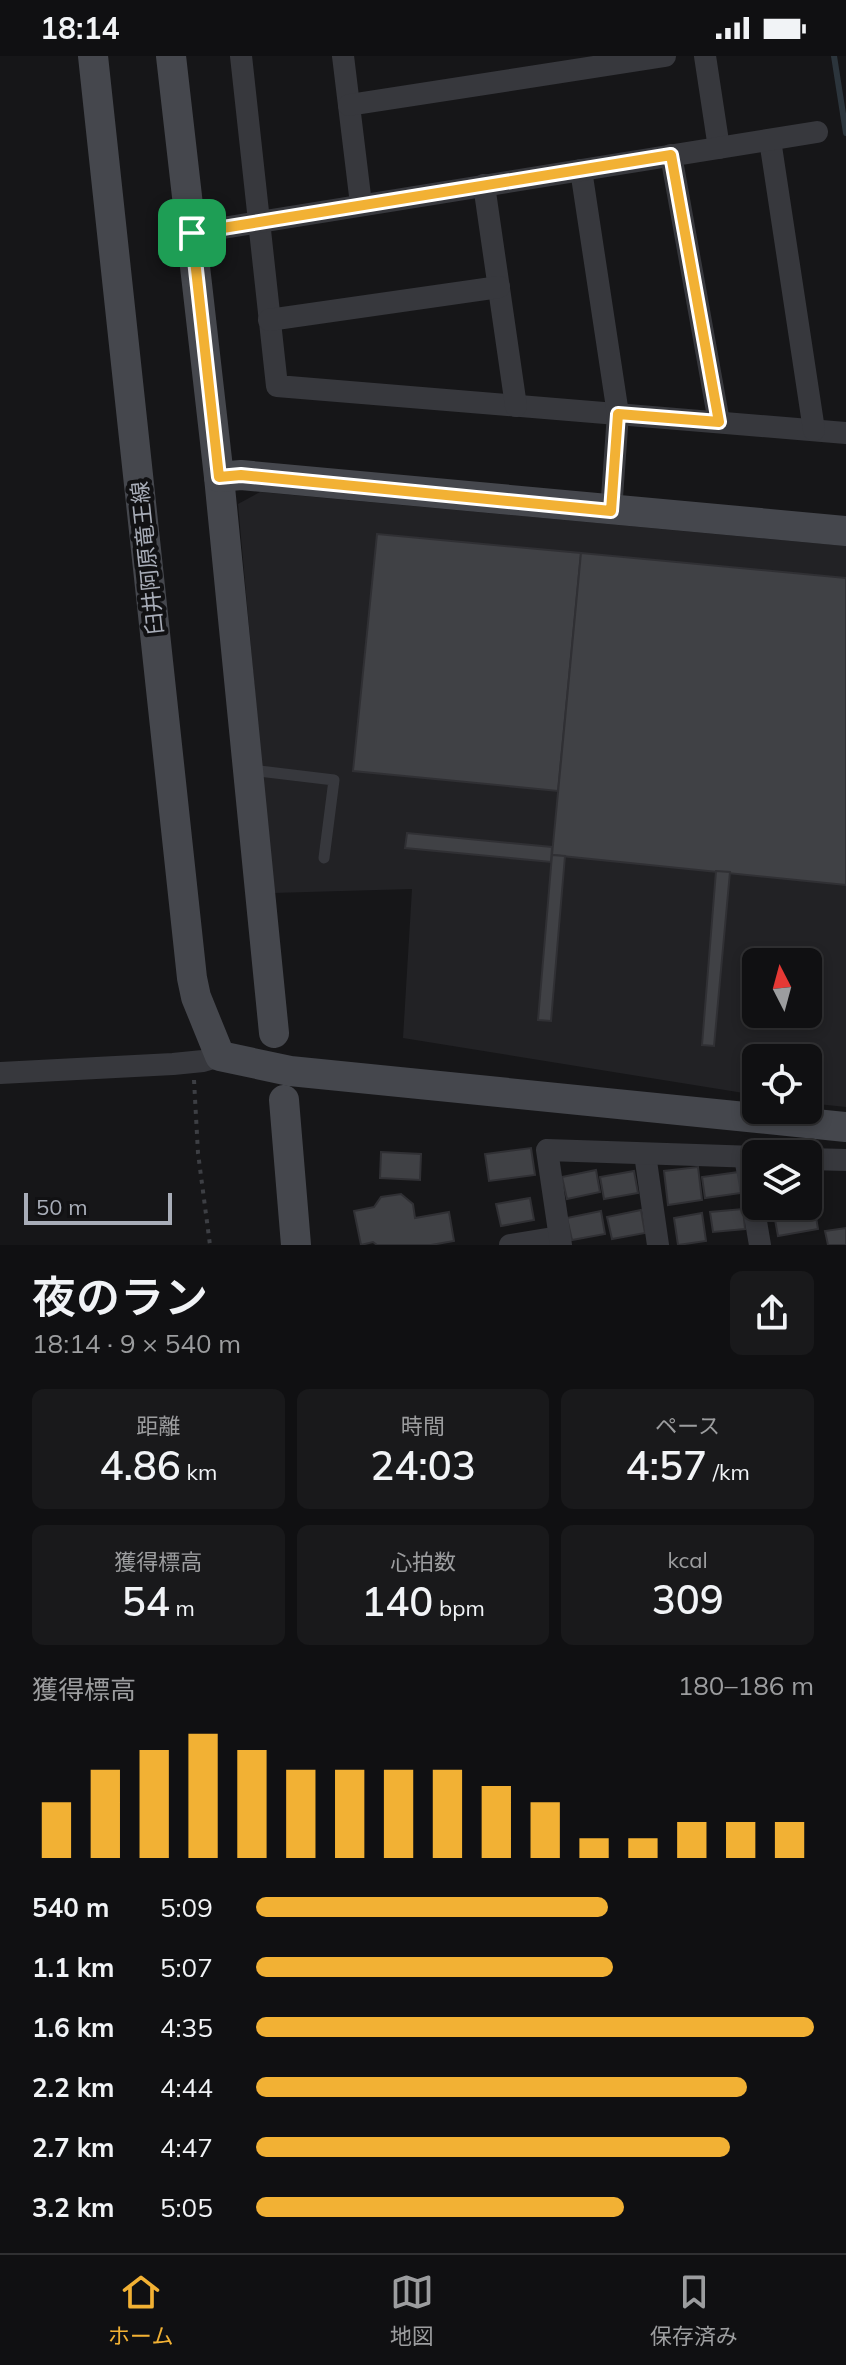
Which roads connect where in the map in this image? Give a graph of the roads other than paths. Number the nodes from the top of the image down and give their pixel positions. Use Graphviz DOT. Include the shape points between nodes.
graph roads {
  1 [pos="93,56"];
  2 [pos="171,56"];
  3 [pos="241,56"];
  4 [pos="343,56"];
  5 [pos="665,56"];
  6 [pos="705,56"];
  7 [pos="349,105"];
  8 [pos="817,132"];
  9 [pos="770,140"];
  10 [pos="719,148"];
  11 [pos="671,155"];
  12 [pos="581,170"];
  13 [pos="484,185"];
  14 [pos="361,204"];
  15 [pos="258,224"];
  16 [pos="192,233"];
  17 [pos="499,287"];
  18 [pos="269,320"];
  19 [pos="516,406"];
  20 [pos="618,414"];
  21 [pos="719,422"];
  22 [pos="814,430"];
  23 [pos="846,433"];
  24 [pos="219,477"];
  25 [pos="611,511"];
  26 [pos="846,531"];
  27 [pos="246,770"];
  28 [pos="324,858"];
  29 [pos="274,1033"];
  30 [pos="196,1060"];
  31 [pos="0,1073"];
  32 [pos="284,1100"];
  33 [pos="846,1127"];
  34 [pos="645,1154"];
  35 [pos="742,1157"];
  36 [pos="822,1159"];
  37 [pos="846,1160"];
  38 [pos="757,1220"];
  39 [pos="560,1241"];
  40 [pos="296,1245"];
  41 [pos="510,1245"];
  42 [pos="658,1245"];
  43 [pos="760,1245"];
  1 -- 30 [label="street, 臼井阿原竜王線" via="196,997"];
  2 -- 16 [label="street"];
  3 -- 15 [label="street"];
  4 -- 7 [label="street"];
  5 -- 7 [label="street"];
  6 -- 10 [label="street"];
  7 -- 14 [label="street"];
  8 -- 9 [label="street"];
  9 -- 10 [label="street"];
  9 -- 22 [label="street"];
  10 -- 11 [label="street"];
  11 -- 12 [label="street"];
  11 -- 21 [label="street"];
  12 -- 13 [label="street"];
  12 -- 20 [label="street"];
  13 -- 14 [label="street"];
  13 -- 17 [label="street"];
  14 -- 15 [label="street"];
  15 -- 16 [label="street"];
  15 -- 18 [label="street"];
  16 -- 24 [label="street"];
  17 -- 18 [label="street"];
  17 -- 19 [label="street"];
  18 -- 19 [label="street" via="277,386"];
  19 -- 20 [label="street"];
  20 -- 21 [label="street"];
  20 -- 25 [label="street"];
  21 -- 22 [label="street"];
  22 -- 23 [label="street"];
  24 -- 25 [label="street"];
  24 -- 27 [label="street"];
  25 -- 26 [label="street"];
  27 -- 28 [label="lane" via="334,780"];
  27 -- 29 [label="street"];
  30 -- 31 [label="street"];
  30 -- 33 [label="street"];
  32 -- 40 [label="street"];
  34 -- 35 [label="street"];
  34 -- 39 [label="street" via="547,1150"];
  34 -- 42 [label="street"];
  36 -- 37 [label="street"];
  38 -- 43 [label="street"];
  39 -- 41 [label="street"];
}
